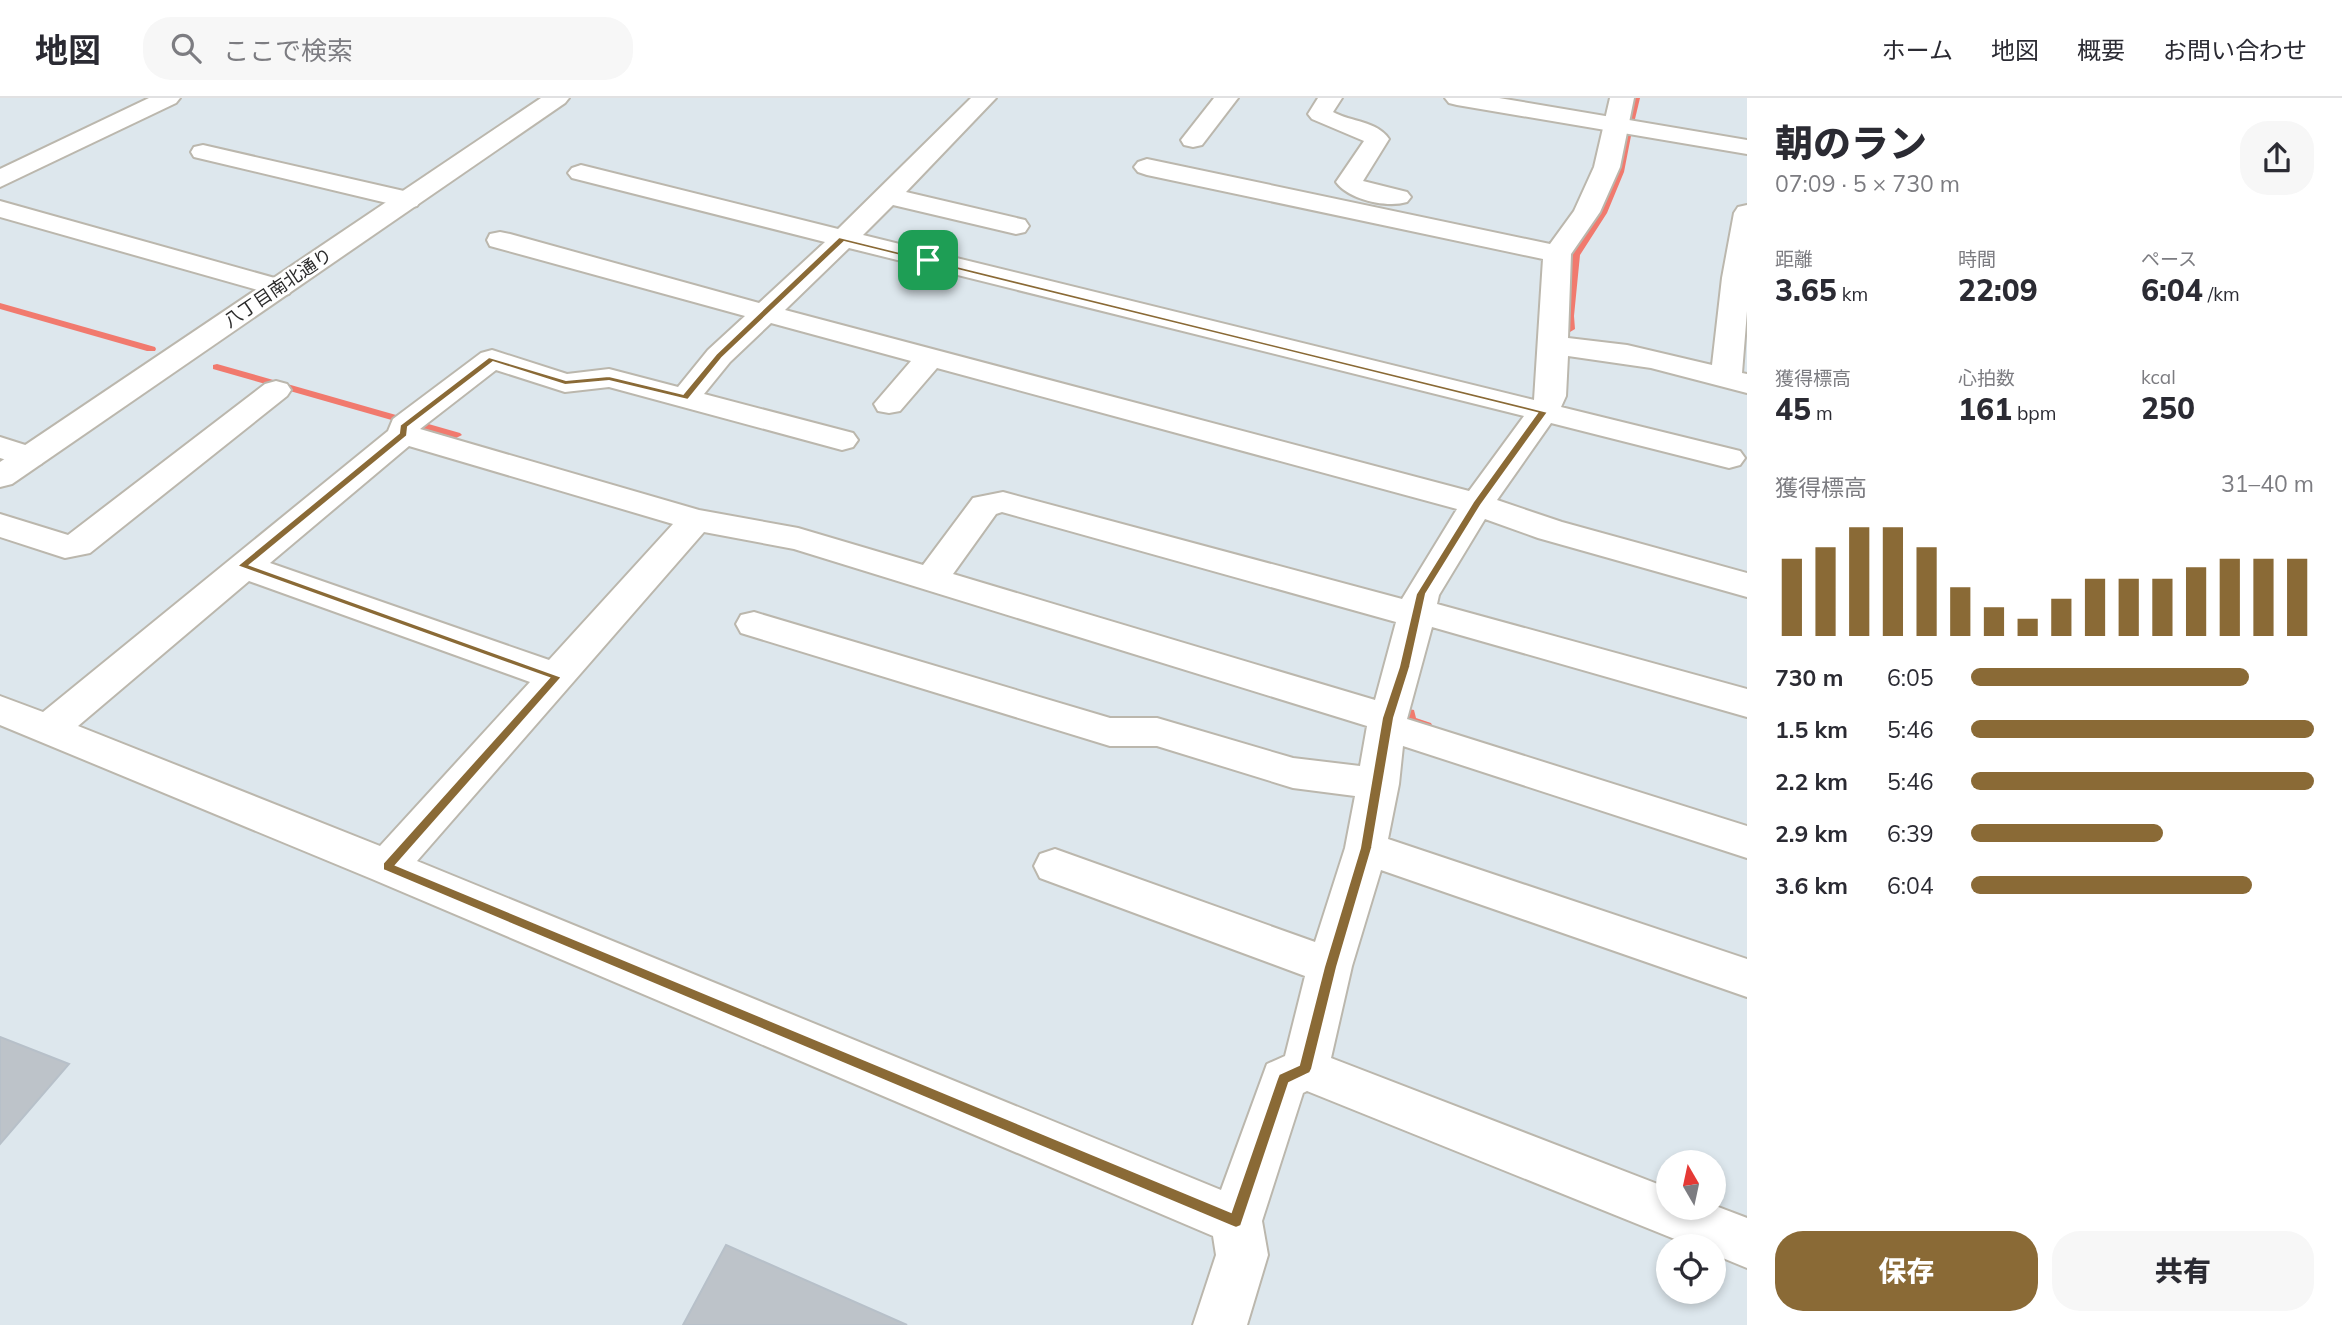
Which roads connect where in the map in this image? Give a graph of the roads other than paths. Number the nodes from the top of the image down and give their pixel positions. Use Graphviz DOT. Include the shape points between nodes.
graph roads {
  1 [pos="557,98"];
  2 [pos="984,98"];
  3 [pos="1226,98"];
  4 [pos="1330,98"];
  5 [pos="1457,98"];
  6 [pos="1622,98"];
  7 [pos="153,100"];
  8 [pos="1614,126"];
  9 [pos="1193,140"];
  10 [pos="1747,147"];
  11 [pos="203,152"];
  12 [pos="1147,167"];
  13 [pos="581,173"];
  14 [pos="0,179"];
  15 [pos="888,196"];
  16 [pos="408,200"];
  17 [pos="0,209"];
  18 [pos="1747,212"];
  19 [pos="1016,226"];
  20 [pos="842,239"];
  21 [pos="500,240"];
  22 [pos="1564,244"];
  23 [pos="279,288"];
  24 [pos="765,313"];
  25 [pos="1553,346"];
  26 [pos="931,356"];
  27 [pos="1736,381"];
  28 [pos="276,390"];
  29 [pos="685,398"];
  30 [pos="889,404"];
  31 [pos="1543,412"];
  32 [pos="404,434"];
  33 [pos="842,440"];
  34 [pos="15,452"];
  35 [pos="1729,458"];
  36 [pos="0,477"];
  37 [pos="1477,504"];
  38 [pos="696,520"];
  39 [pos="0,525"];
  40 [pos="242,566"];
  41 [pos="931,579"];
  42 [pos="1747,584"];
  43 [pos="1415,612"];
  44 [pos="754,624"];
  45 [pos="557,677"];
  46 [pos="1747,704"];
  47 [pos="0,710"];
  48 [pos="1388,722"];
  49 [pos="48,729"];
  50 [pos="1378,784"];
  51 [pos="1747,842"];
  52 [pos="1366,848"];
  53 [pos="1055,866"];
  54 [pos="387,867"];
  55 [pos="1330,967"];
  56 [pos="1747,978"];
  57 [pos="1305,1069"];
  58 [pos="1236,1221"];
  59 [pos="1747,1243"];
  60 [pos="1220,1325"];
  1 -- 16 [label="street, 八丁目南北通り"];
  2 -- 15 [label="street"];
  3 -- 9 [label="street"];
  4 -- 22 [label="street" via="1320,114 1329,121 1366,129 1377,139 1349,182 1357,189"];
  5 -- 8 [label="street"];
  6 -- 8 [label="street"];
  7 -- 14 [label="street"];
  8 -- 10 [label="street"];
  8 -- 22 [label="street" via="1607,167 1587,212"];
  11 -- 16 [label="street"];
  12 -- 22 [label="street"];
  13 -- 20 [label="street"];
  15 -- 19 [label="street"];
  15 -- 20 [label="street"];
  16 -- 23 [label="street, 八丁目南北通り"];
  17 -- 23 [label="street"];
  18 -- 27 [label="street" via="1735,278"];
  20 -- 24 [label="street"];
  20 -- 31 [label="street"];
  21 -- 24 [label="street"];
  22 -- 25 [label="street"];
  23 -- 34 [label="street, 八丁目南北通り"];
  24 -- 26 [label="street"];
  24 -- 29 [label="street" via="719,356"];
  25 -- 27 [label="street" via="1611,351"];
  25 -- 31 [label="street" via="1551,396"];
  26 -- 30 [label="street"];
  26 -- 37 [label="street"];
  28 -- 39 [label="street" via="78,545 65,547"];
  29 -- 32 [label="street" via="609,378 565,383 492,359 404,426"];
  29 -- 33 [label="street"];
  31 -- 35 [label="street"];
  31 -- 37 [label="street"];
  32 -- 38 [label="street"];
  32 -- 40 [label="street"];
  34 -- 36 [label="street, 八丁目南北通り"];
  37 -- 42 [label="street" via="1550,530"];
  37 -- 43 [label="street" via="1421,594"];
  38 -- 41 [label="street" via="798,539"];
  38 -- 45 [label="street"];
  40 -- 45 [label="street"];
  40 -- 49 [label="street"];
  41 -- 43 [label="street" via="985,505 1003,502"];
  41 -- 48 [label="street"];
  43 -- 46 [label="street"];
  43 -- 48 [label="street"];
  44 -- 50 [label="street" via="1110,732 1157,732 1293,773"];
  45 -- 54 [label="street"];
  47 -- 49 [label="street"];
  48 -- 50 [label="street"];
  48 -- 51 [label="street"];
  49 -- 54 [label="street"];
  50 -- 52 [label="street"];
  52 -- 55 [label="street"];
  52 -- 56 [label="street"];
  53 -- 55 [label="street"];
  54 -- 58 [label="street"];
  55 -- 57 [label="street"];
  57 -- 58 [label="street" via="1284,1079"];
  57 -- 59 [label="street"];
  58 -- 60 [label="street" via="1242,1255"];
}
